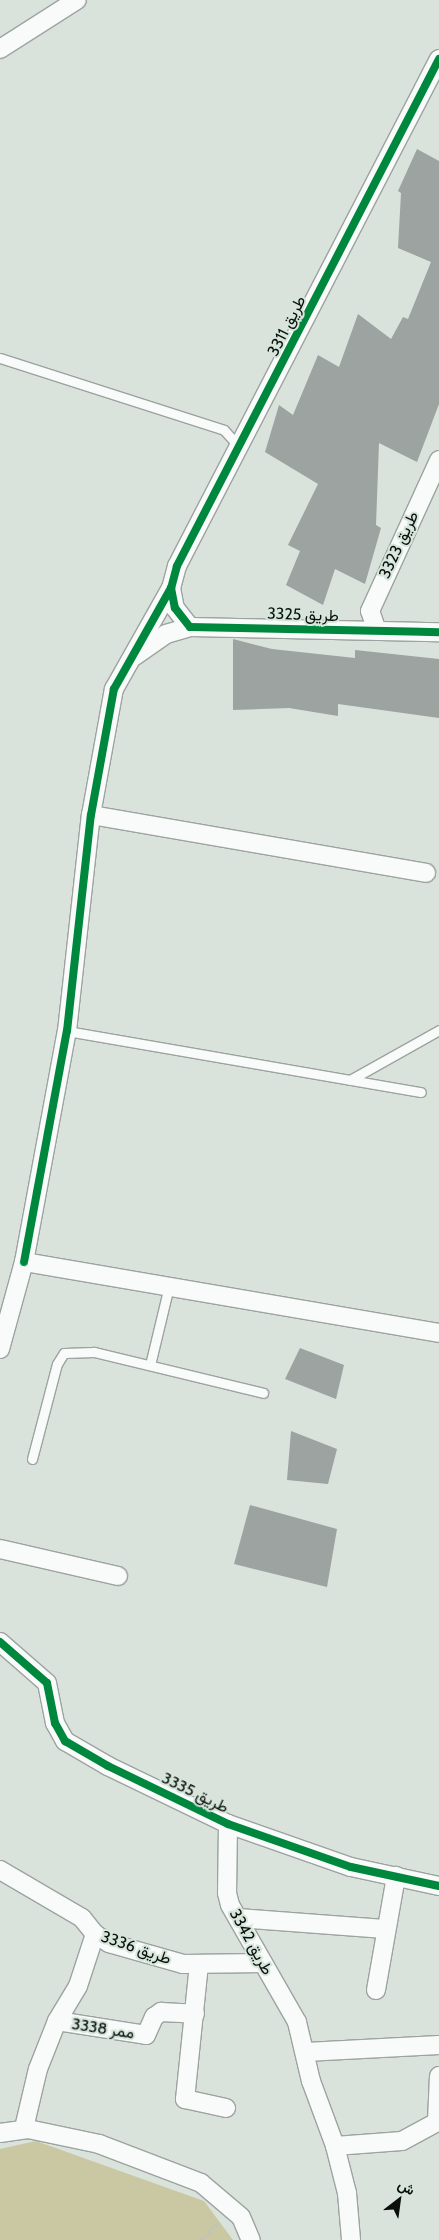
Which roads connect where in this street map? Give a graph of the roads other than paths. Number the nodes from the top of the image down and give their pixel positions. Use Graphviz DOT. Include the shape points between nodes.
graph roads {
  1 [pos="77,0"];
  2 [pos="0,49"];
  3 [pos="439,59"];
  4 [pos="0,358"];
  5 [pos="240,448"];
  6 [pos="439,460"];
  7 [pos="171,588"];
  8 [pos="190,626"];
  9 [pos="377,631"];
  10 [pos="439,632"];
  11 [pos="126,665"];
  12 [pos="91,815"];
  13 [pos="426,873"];
  14 [pos="439,1030"];
  15 [pos="67,1031"];
  16 [pos="350,1080"];
  17 [pos="421,1092"];
  18 [pos="24,1262"];
  19 [pos="169,1286"];
  20 [pos="439,1332"];
  21 [pos="0,1348"];
  22 [pos="150,1365"];
  23 [pos="263,1393"];
  24 [pos="32,1459"];
  25 [pos="0,1549"];
  26 [pos="118,1576"];
  27 [pos="0,1642"];
  28 [pos="228,1824"];
  29 [pos="0,1870"];
  30 [pos="396,1876"];
  31 [pos="439,1886"];
  32 [pos="238,1918"];
  33 [pos="385,1929"];
  34 [pos="95,1934"];
  35 [pos="199,1964"];
  36 [pos="263,1964"];
  37 [pos="376,1990"];
  38 [pos="195,2014"];
  39 [pos="57,2021"];
  40 [pos="439,2045"];
  41 [pos="306,2052"];
  42 [pos="439,2076"];
  43 [pos="226,2108"];
  44 [pos="438,2121"];
  45 [pos="28,2129"];
  46 [pos="3,2130"];
  47 [pos="335,2146"];
  48 [pos="251,2240"];
  49 [pos="351,2240"];
  1 -- 2 [label="street"];
  3 -- 5 [label="street, طريق 3311"];
  4 -- 5 [label="lane" via="224,430"];
  5 -- 7 [label="street, طريق 3311" via="177,566"];
  6 -- 9 [label="street, طريق 3323" via="370,611"];
  7 -- 8 [label="street, طريق 3311" via="175,608"];
  7 -- 11 [label="street"];
  8 -- 9 [label="street, طريق 3325"];
  8 -- 11 [label="street" via="151,643"];
  9 -- 10 [label="street, طريق 3325"];
  11 -- 12 [label="street" via="114,689"];
  12 -- 13 [label="street"];
  12 -- 15 [label="street"];
  14 -- 16 [label="lane"];
  15 -- 16 [label="lane"];
  15 -- 18 [label="street"];
  16 -- 17 [label="lane"];
  18 -- 19 [label="street"];
  18 -- 21 [label="street"];
  19 -- 20 [label="street"];
  19 -- 22 [label="lane"];
  22 -- 23 [label="lane"];
  22 -- 24 [label="lane" via="94,1352 64,1353 57,1364"];
  25 -- 26 [label="street"];
  27 -- 28 [label="street, طريق 3335" via="47,1683 55,1723 64,1741"];
  28 -- 30 [label="street, طريق 3335" via="351,1867"];
  28 -- 32 [label="street, طريق 3342" via="227,1893"];
  29 -- 34 [label="street, طريق 3336" via="82,1918"];
  30 -- 31 [label="street, طريق 3335"];
  30 -- 33 [label="street"];
  32 -- 33 [label="street"];
  32 -- 36 [label="street, طريق 3342"];
  33 -- 37 [label="street"];
  34 -- 35 [label="street, طريق 3336" via="109,1942 164,1960"];
  34 -- 39 [label="street" via="78,1986"];
  35 -- 36 [label="street, طريق 3336"];
  35 -- 38 [label="street"];
  36 -- 41 [label="street, طريق 3342" via="297,2022"];
  38 -- 39 [label="street, ممر 3338" via="161,2012 154,2018 146,2035"];
  38 -- 43 [label="street" via="184,2099"];
  39 -- 45 [label="street" via="38,2069 24,2128"];
  40 -- 41 [label="street"];
  41 -- 47 [label="street, طريق 3342" via="311,2081"];
  42 -- 44 [label="street"];
  44 -- 47 [label="street" via="402,2141"];
  45 -- 46 [label="street"];
  45 -- 48 [label="street" via="99,2144 201,2183 241,2217"];
  47 -- 49 [label="street, طريق 3342" via="348,2193"];
}
